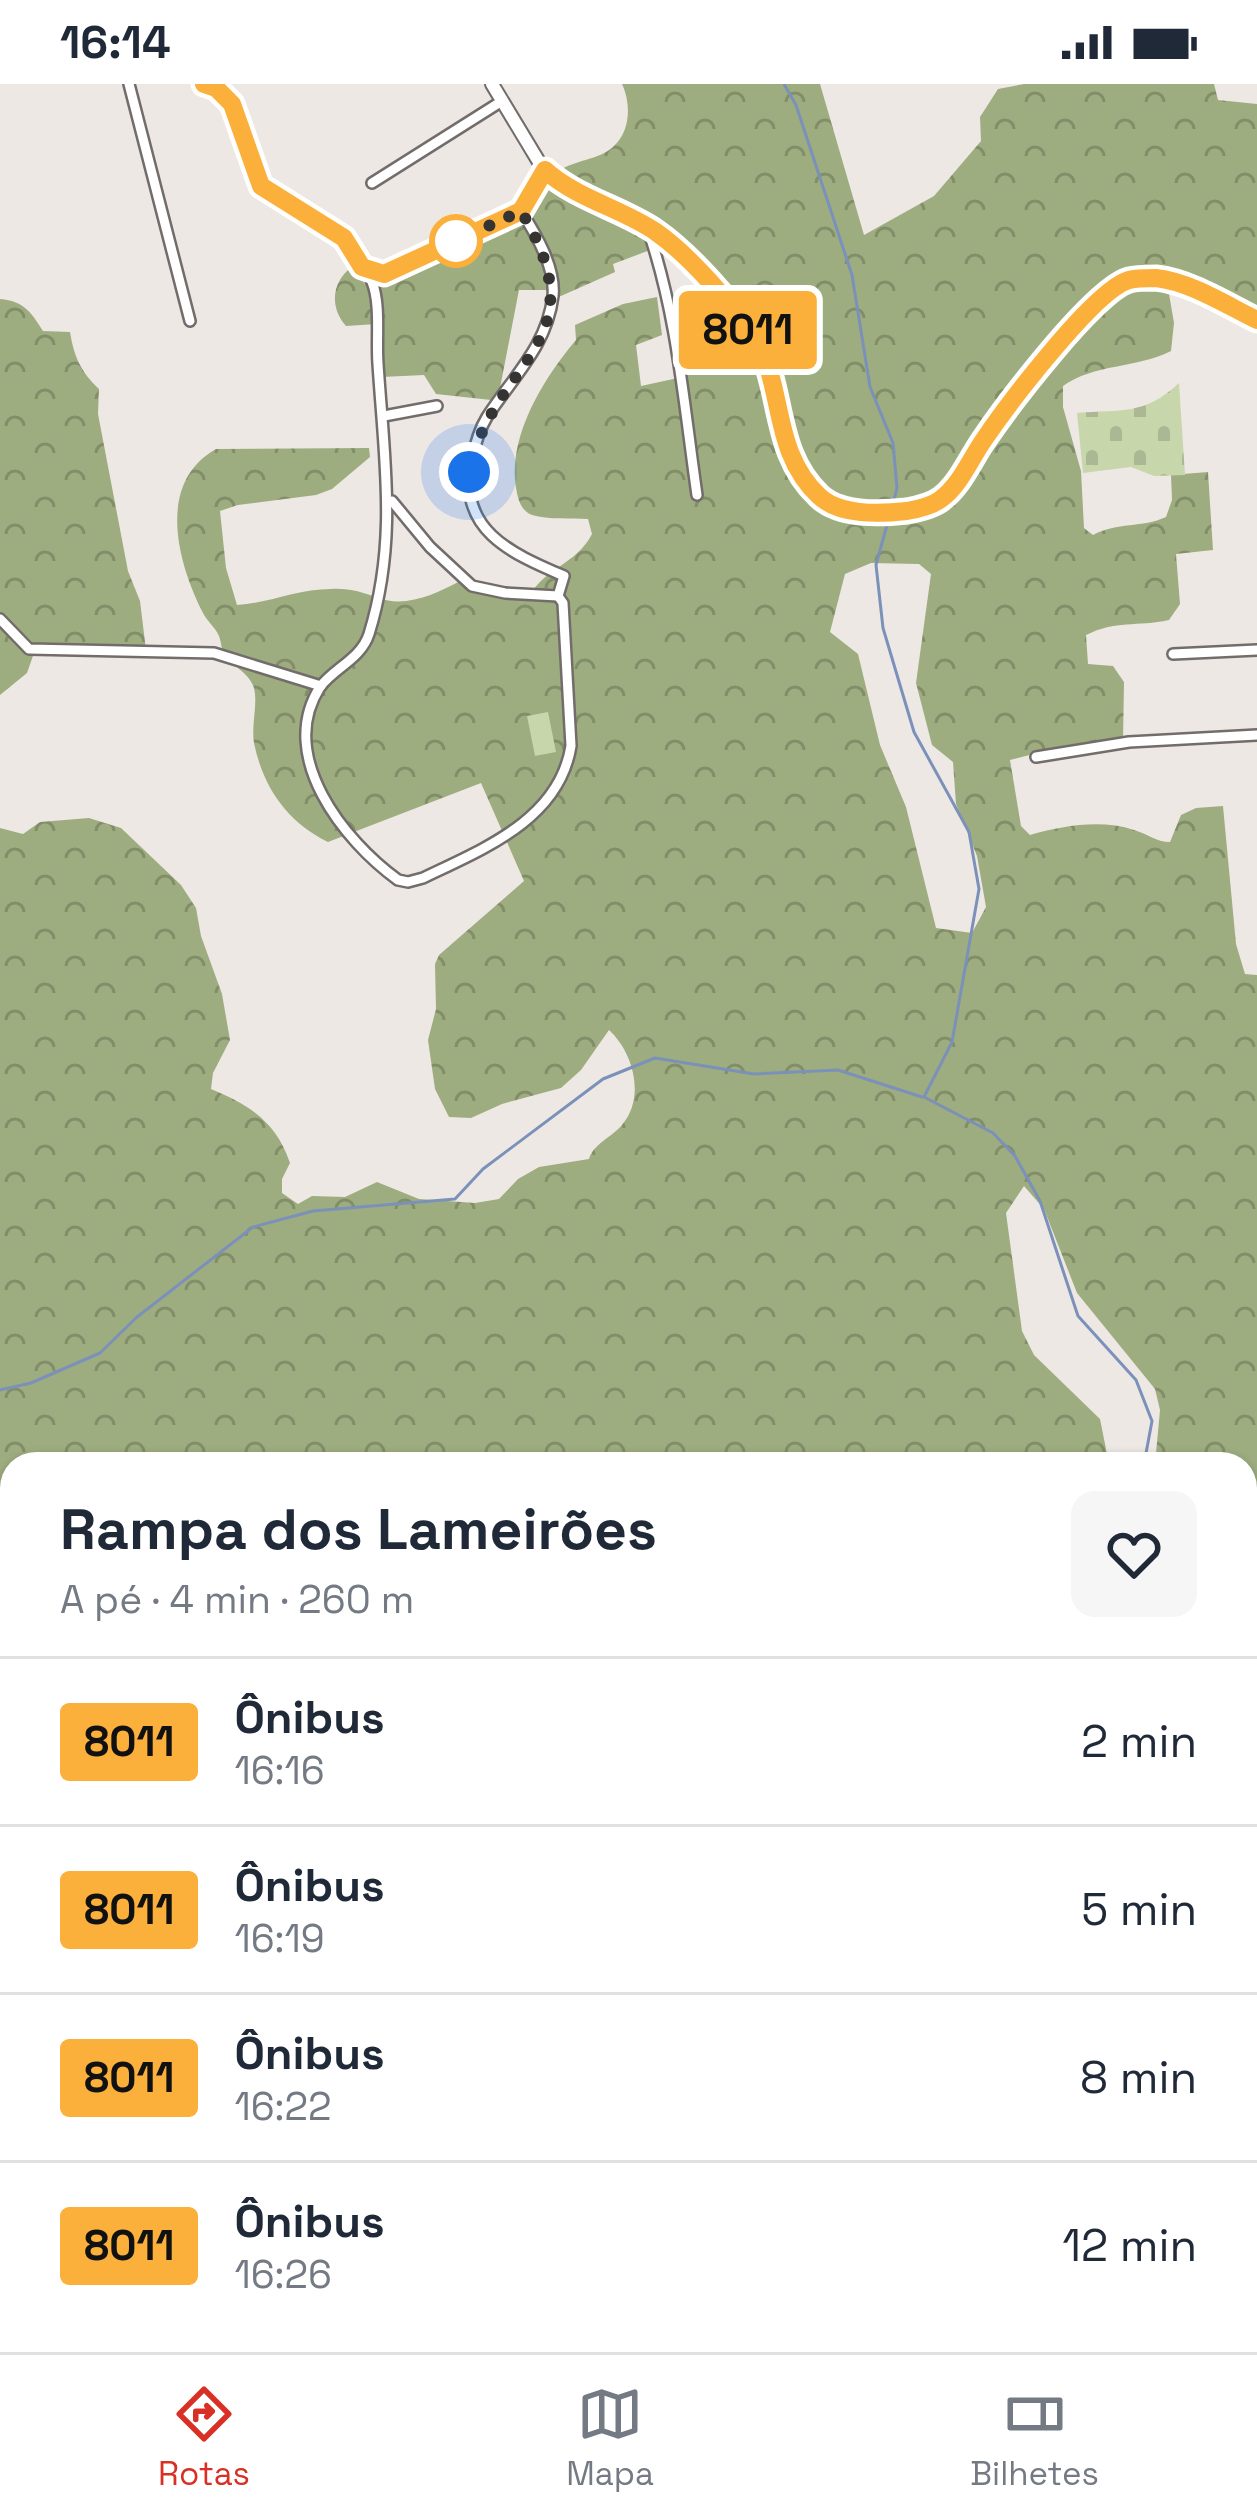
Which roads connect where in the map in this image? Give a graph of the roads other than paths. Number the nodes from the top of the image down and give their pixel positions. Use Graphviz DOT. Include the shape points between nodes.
graph roads {
  1 [pos="129,84"];
  2 [pos="204,84"];
  3 [pos="492,84"];
  4 [pos="502,101"];
  5 [pos="545,170"];
  6 [pos="372,183"];
  7 [pos="521,211"];
  8 [pos="646,227"];
  9 [pos="362,267"];
  10 [pos="1257,320"];
  11 [pos="190,321"];
  12 [pos="437,406"];
  13 [pos="384,416"];
  14 [pos="697,495"];
  15 [pos="389,497"];
  16 [pos="558,596"];
  17 [pos="0,619"];
  18 [pos="1253,651"];
  19 [pos="1173,654"];
  20 [pos="1257,665"];
  21 [pos="321,686"];
  22 [pos="1257,735"];
  23 [pos="1036,757"];
  1 -- 11 [label="street"];
  2 -- 9 [label="street" via="232,104 261,186 344,238"];
  3 -- 4 [label="street"];
  4 -- 5 [label="street"];
  4 -- 6 [label="street"];
  5 -- 7 [label="street"];
  5 -- 8 [label="street"];
  7 -- 9 [label="street" via="384,274"];
  7 -- 16 [label="street" via="554,293 534,354 476,439 469,497 478,520 508,550 564,575"];
  8 -- 10 [label="street" via="754,338 806,483 847,509 884,513 938,502 1019,391 1127,280 1182,284"];
  8 -- 14 [label="street" via="661,267"];
  9 -- 13 [label="street" via="373,285"];
  12 -- 13 [label="street"];
  13 -- 15 [label="street"];
  15 -- 16 [label="street" via="472,586"];
  15 -- 21 [label="street" via="368,640"];
  16 -- 21 [label="street" via="567,768 511,835 423,878 398,880 339,824 319,790 307,758"];
  17 -- 21 [label="street" via="28,649 214,653"];
  18 -- 19 [label="street"];
  18 -- 20 [label="street"];
  22 -- 23 [label="street"];
}
